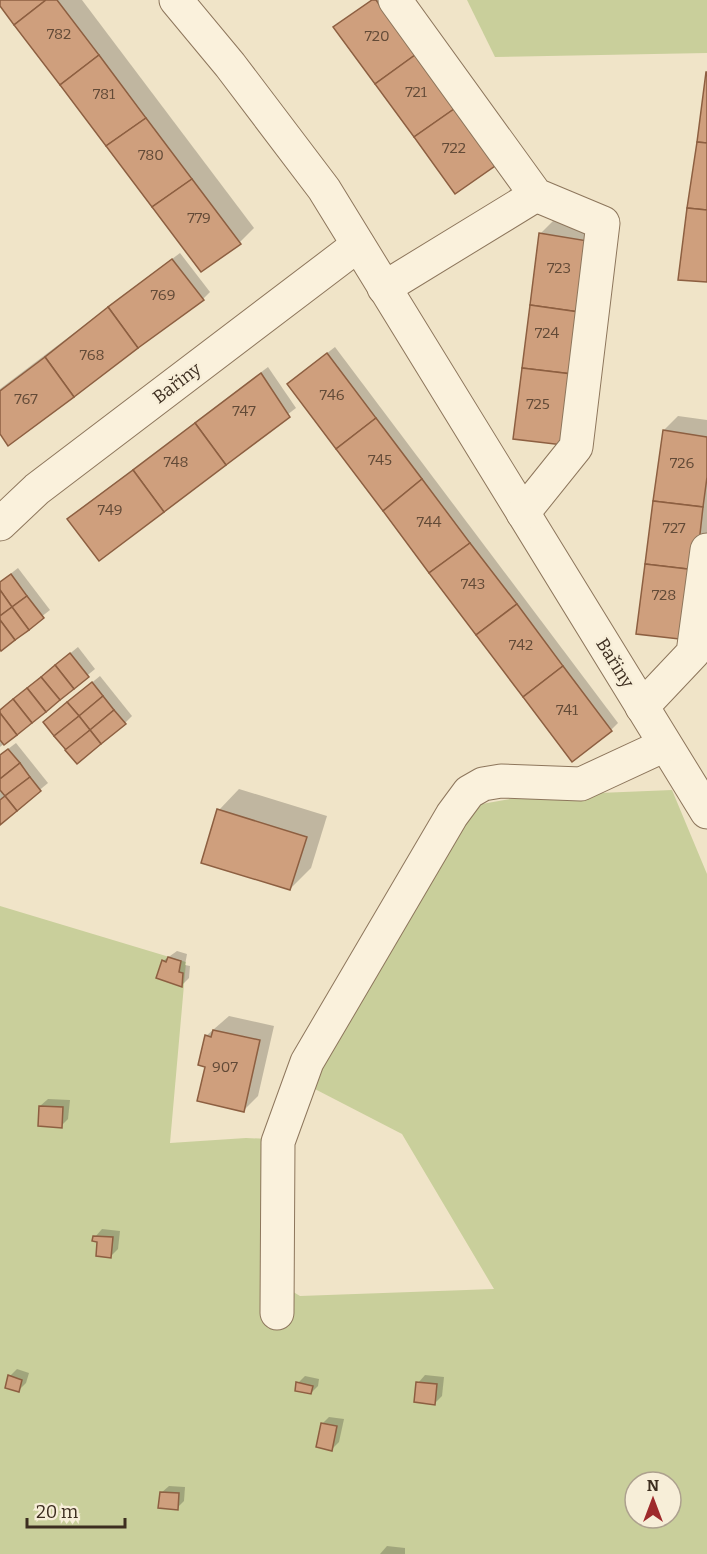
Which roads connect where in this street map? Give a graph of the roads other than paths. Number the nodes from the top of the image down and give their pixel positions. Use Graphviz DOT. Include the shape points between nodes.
graph roads {
  1 [pos="176,0"];
  2 [pos="395,0"];
  3 [pos="536,195"];
  4 [pos="358,245"];
  5 [pos="384,288"];
  6 [pos="523,513"];
  7 [pos="0,524"];
  8 [pos="707,550"];
  9 [pos="642,707"];
  10 [pos="665,745"];
  11 [pos="707,812"];
  12 [pos="278,1313"];
  1 -- 4 [label="street, Bařiny" via="324,189"];
  2 -- 3 [label="street"];
  3 -- 5 [label="street"];
  3 -- 6 [label="street" via="603,223 576,447"];
  4 -- 5 [label="street, Bařiny"];
  4 -- 7 [label="street, Bařiny" via="37,489"];
  5 -- 6 [label="street, Bařiny"];
  6 -- 9 [label="street, Bařiny"];
  8 -- 9 [label="street" via="693,653"];
  9 -- 10 [label="street, Bařiny"];
  10 -- 11 [label="street, Bařiny"];
  10 -- 12 [label="street" via="581,784 483,784 469,792 452,815 307,1062 279,1142"];
}
